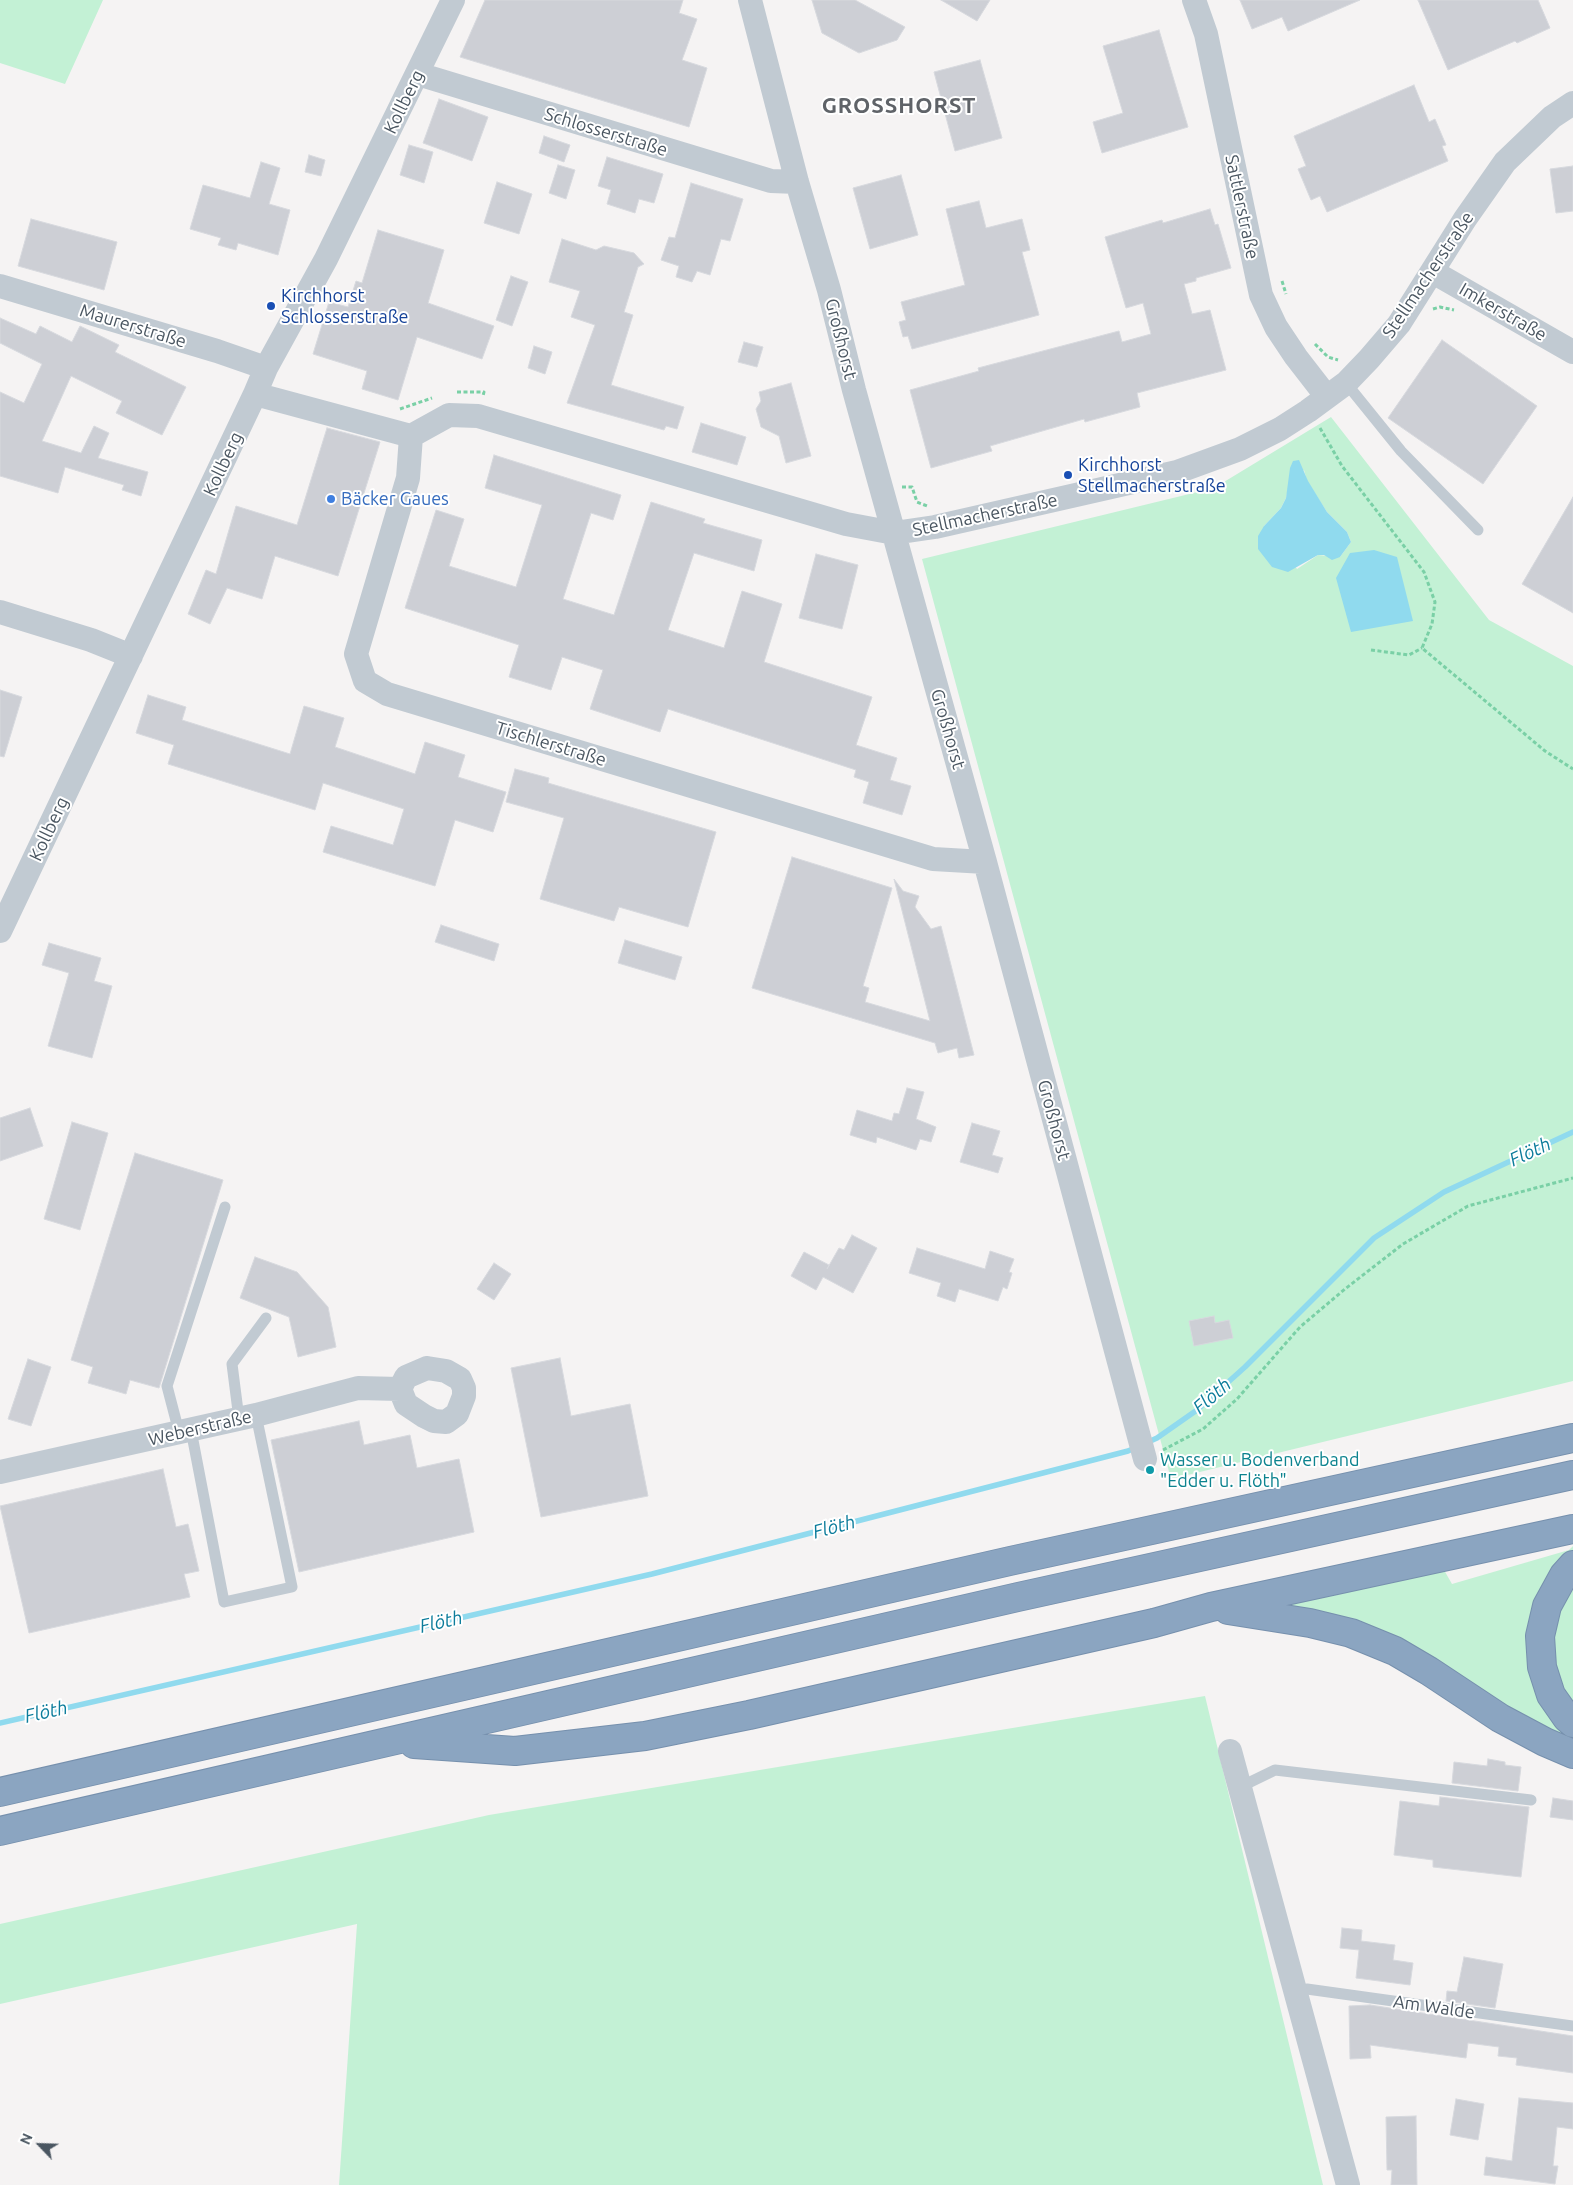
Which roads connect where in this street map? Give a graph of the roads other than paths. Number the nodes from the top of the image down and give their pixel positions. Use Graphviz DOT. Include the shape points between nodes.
graph roads {
  1 [pos="453,0"];
  2 [pos="750,0"];
  3 [pos="1194,0"];
  4 [pos="418,74"];
  5 [pos="1573,103"];
  6 [pos="797,182"];
  7 [pos="1433,272"];
  8 [pos="0,286"];
  9 [pos="1573,352"];
  10 [pos="266,368"];
  11 [pos="1343,372"];
  12 [pos="1322,391"];
  13 [pos="255,394"];
  14 [pos="411,436"];
  15 [pos="1478,530"];
  16 [pos="894,533"];
  17 [pos="0,612"];
  18 [pos="131,656"];
  19 [pos="985,862"];
  20 [pos="0,931"];
  21 [pos="225,1206"];
  22 [pos="266,1318"];
  23 [pos="400,1389"];
  24 [pos="247,1417"];
  25 [pos="185,1431"];
  26 [pos="1573,1438"];
  27 [pos="1145,1457"];
  28 [pos="0,1472"];
  29 [pos="1573,1475"];
  30 [pos="1573,1529"];
  31 [pos="1573,1565"];
  32 [pos="1211,1607"];
  33 [pos="1573,1723"];
  34 [pos="382,1742"];
  35 [pos="1230,1751"];
  36 [pos="1573,1754"];
  37 [pos="1240,1787"];
  38 [pos="0,1792"];
  39 [pos="1531,1800"];
  40 [pos="0,1831"];
  41 [pos="1296,1993"];
  42 [pos="1573,2026"];
  43 [pos="1348,2185"];
  1 -- 4 [label="street, Kollberg"];
  2 -- 6 [label="street, Großhorst"];
  3 -- 12 [label="street, Sattlerstraße" via="1206,34 1261,295 1276,327"];
  4 -- 6 [label="street, Schlosserstraße" via="771,181"];
  4 -- 10 [label="street, Kollberg" via="326,259"];
  5 -- 7 [label="street, Stellmacherstraße" via="1552,117 1505,162 1464,219"];
  6 -- 16 [label="street, Großhorst"];
  7 -- 9 [label="street, Imkerstraße"];
  7 -- 11 [label="street, Stellmacherstraße" via="1399,324 1370,359"];
  8 -- 10 [label="street, Maurerstraße"];
  10 -- 13 [label="street, Kollberg"];
  11 -- 12 [label="street, Stellmacherstraße"];
  11 -- 15 [label="lane" via="1401,451"];
  12 -- 16 [label="street, Stellmacherstraße" via="1308,411 1280,429 1240,449 1177,472 935,527"];
  13 -- 14 [label="street"];
  13 -- 18 [label="street, Kollberg"];
  14 -- 16 [label="street" via="449,414 478,416 846,524"];
  14 -- 19 [label="street, Tischlerstraße" via="408,478 356,654 365,680 386,694 933,859"];
  16 -- 19 [label="street, Großhorst"];
  17 -- 18 [label="street"];
  18 -- 20 [label="street, Kollberg"];
  19 -- 27 [label="street, Großhorst"];
  21 -- 25 [label="lane" via="167,1386"];
  22 -- 24 [label="lane" via="232,1364"];
  23 -- 24 [label="street, Weberstraße" via="358,1388"];
  24 -- 25 [label="street, Weberstraße"];
  24 -- 25 [label="lane" via="292,1587 224,1602"];
  25 -- 28 [label="street, Weberstraße"];
  26 -- 38 [label="highway" via="1010,1561"];
  29 -- 34 [label="highway"];
  30 -- 32 [label="highway"];
  31 -- 33 [label="highway" via="1547,1606 1540,1636 1542,1667 1550,1695"];
  32 -- 34 [label="highway" via="759,1713 645,1736 515,1750"];
  32 -- 36 [label="highway" via="1310,1622 1351,1633 1395,1651 1500,1718"];
  34 -- 40 [label="highway"];
  35 -- 37 [label="street"];
  37 -- 39 [label="lane" via="1276,1770"];
  37 -- 41 [label="street"];
  41 -- 42 [label="lane, Am Walde" via="1307,1989"];
  41 -- 43 [label="street"];
}
